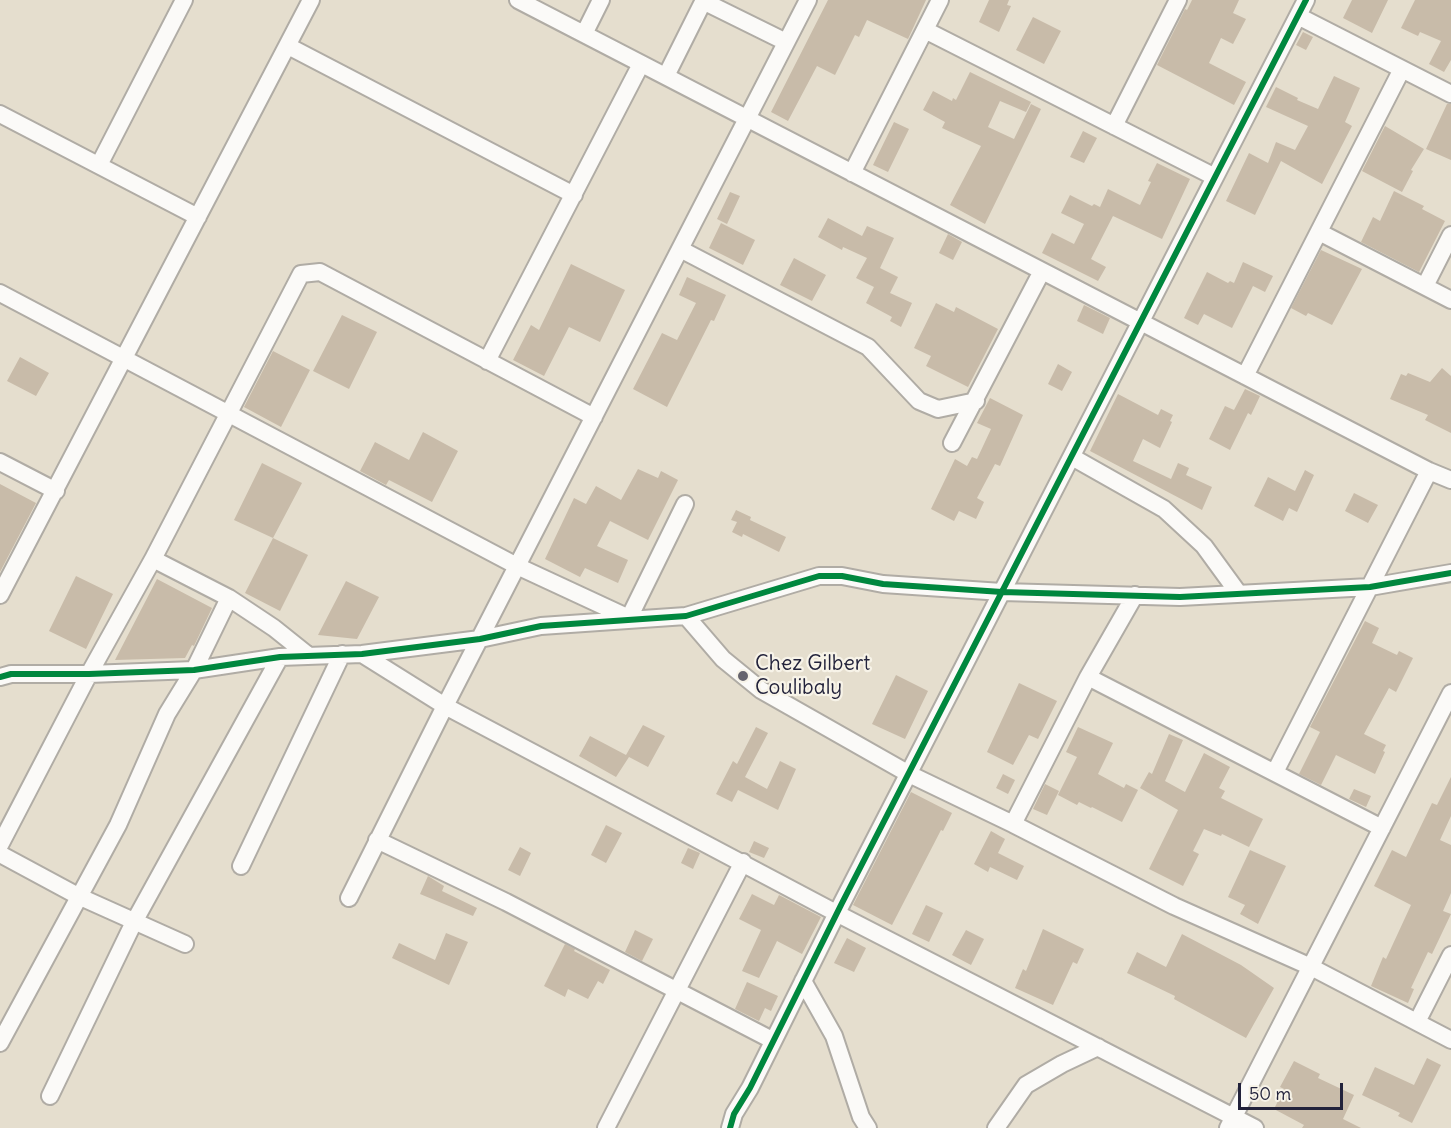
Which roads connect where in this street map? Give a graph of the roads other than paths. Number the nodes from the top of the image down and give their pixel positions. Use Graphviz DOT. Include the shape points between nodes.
graph roads {
  1 [pos="184,0"];
  2 [pos="311,0"];
  3 [pos="518,0"];
  4 [pos="601,0"];
  5 [pos="704,0"];
  6 [pos="808,0"];
  7 [pos="940,0"];
  8 [pos="1178,0"];
  9 [pos="1306,0"];
  10 [pos="1298,15"];
  11 [pos="925,30"];
  12 [pos="584,34"];
  13 [pos="786,42"];
  14 [pos="288,46"];
  15 [pos="641,64"];
  16 [pos="1402,69"];
  17 [pos="666,76"];
  18 [pos="1451,94"];
  19 [pos="0,114"];
  20 [pos="747,118"];
  21 [pos="1114,126"];
  22 [pos="99,165"];
  23 [pos="852,173"];
  24 [pos="1215,177"];
  25 [pos="574,195"];
  26 [pos="198,217"];
  27 [pos="1319,232"];
  28 [pos="1451,235"];
  29 [pos="680,249"];
  30 [pos="1042,271"];
  31 [pos="1425,286"];
  32 [pos="0,293"];
  33 [pos="1451,300"];
  34 [pos="1141,322"];
  35 [pos="124,359"];
  36 [pos="487,361"];
  37 [pos="1245,376"];
  38 [pos="976,401"];
  39 [pos="227,415"];
  40 [pos="594,417"];
  41 [pos="952,443"];
  42 [pos="1072,457"];
  43 [pos="0,462"];
  44 [pos="1429,471"];
  45 [pos="1451,480"];
  46 [pos="56,491"];
  47 [pos="685,504"];
  48 [pos="153,559"];
  49 [pos="517,566"];
  50 [pos="1451,573"];
  51 [pos="1370,587"];
  52 [pos="1002,592"];
  53 [pos="1239,594"];
  54 [pos="1135,595"];
  55 [pos="0,596"];
  56 [pos="229,598"];
  57 [pos="686,616"];
  58 [pos="630,618"];
  59 [pos="480,639"];
  60 [pos="342,654"];
  61 [pos="362,654"];
  62 [pos="309,656"];
  63 [pos="280,657"];
  64 [pos="194,670"];
  65 [pos="89,674"];
  66 [pos="0,676"];
  67 [pos="1088,676"];
  68 [pos="1451,693"];
  69 [pos="445,706"];
  70 [pos="1275,772"];
  71 [pos="909,774"];
  72 [pos="1013,824"];
  73 [pos="1382,828"];
  74 [pos="377,840"];
  75 [pos="0,845"];
  76 [pos="0,854"];
  77 [pos="743,862"];
  78 [pos="241,866"];
  79 [pos="78,896"];
  80 [pos="349,898"];
  81 [pos="838,914"];
  82 [pos="134,922"];
  83 [pos="185,944"];
  84 [pos="1451,955"];
  85 [pos="1311,967"];
  86 [pos="803,981"];
  87 [pos="675,991"];
  88 [pos="1417,1022"];
  89 [pos="772,1040"];
  90 [pos="1451,1040"];
  91 [pos="0,1043"];
  92 [pos="1098,1047"];
  93 [pos="50,1096"];
  94 [pos="1231,1122"];
  95 [pos="606,1128"];
  96 [pos="730,1128"];
  97 [pos="868,1128"];
  98 [pos="996,1128"];
  99 [pos="1255,1128"];
  1 -- 22 [label="street"];
  2 -- 14 [label="street"];
  3 -- 12 [label="street"];
  4 -- 12 [label="street"];
  5 -- 13 [label="street"];
  5 -- 17 [label="street"];
  6 -- 13 [label="street"];
  7 -- 11 [label="street"];
  8 -- 21 [label="street"];
  9 -- 10 [label="street"];
  10 -- 16 [label="street"];
  10 -- 24 [label="street"];
  11 -- 21 [label="street"];
  11 -- 23 [label="street"];
  12 -- 15 [label="street"];
  13 -- 20 [label="street"];
  14 -- 25 [label="street"];
  14 -- 26 [label="street"];
  15 -- 17 [label="street"];
  15 -- 25 [label="street"];
  16 -- 18 [label="street"];
  16 -- 27 [label="street"];
  17 -- 20 [label="street"];
  19 -- 22 [label="street"];
  20 -- 23 [label="street"];
  20 -- 29 [label="street"];
  21 -- 24 [label="street"];
  22 -- 26 [label="street"];
  23 -- 30 [label="street"];
  24 -- 34 [label="street"];
  25 -- 36 [label="street"];
  26 -- 35 [label="street"];
  27 -- 31 [label="street"];
  27 -- 37 [label="street"];
  28 -- 31 [label="street"];
  29 -- 38 [label="street" via="868,347 919,401 938,409"];
  29 -- 40 [label="street"];
  30 -- 34 [label="street"];
  30 -- 38 [label="street"];
  31 -- 33 [label="street"];
  32 -- 35 [label="street"];
  34 -- 37 [label="street"];
  34 -- 42 [label="street"];
  35 -- 39 [label="street"];
  35 -- 46 [label="street"];
  36 -- 39 [label="street" via="320,272 301,274"];
  36 -- 40 [label="street"];
  37 -- 44 [label="street"];
  38 -- 41 [label="street"];
  39 -- 48 [label="street"];
  39 -- 49 [label="street"];
  40 -- 49 [label="street"];
  42 -- 52 [label="street"];
  42 -- 53 [label="street" via="1164,509 1204,546"];
  43 -- 46 [label="street"];
  44 -- 45 [label="street"];
  44 -- 51 [label="street"];
  46 -- 55 [label="street"];
  47 -- 58 [label="street"];
  48 -- 56 [label="street"];
  48 -- 65 [label="street"];
  49 -- 58 [label="street"];
  49 -- 59 [label="street"];
  50 -- 51 [label="street"];
  51 -- 53 [label="street"];
  51 -- 70 [label="street"];
  52 -- 54 [label="street"];
  52 -- 57 [label="street" via="819,576"];
  52 -- 71 [label="street"];
  53 -- 54 [label="street"];
  54 -- 67 [label="street"];
  56 -- 62 [label="street"];
  56 -- 64 [label="street"];
  57 -- 58 [label="street"];
  57 -- 71 [label="street" via="723,659 761,690"];
  58 -- 59 [label="street" via="541,626"];
  59 -- 61 [label="street"];
  59 -- 69 [label="street"];
  60 -- 61 [label="street"];
  60 -- 62 [label="street"];
  60 -- 78 [label="street"];
  61 -- 69 [label="street"];
  62 -- 63 [label="street"];
  63 -- 64 [label="street"];
  63 -- 82 [label="street"];
  64 -- 65 [label="street"];
  64 -- 79 [label="street" via="167,714 118,825"];
  65 -- 66 [label="street"];
  65 -- 75 [label="street"];
  67 -- 70 [label="street"];
  67 -- 72 [label="street"];
  68 -- 73 [label="street"];
  69 -- 74 [label="street"];
  69 -- 77 [label="street"];
  70 -- 73 [label="street"];
  71 -- 72 [label="street"];
  71 -- 81 [label="street"];
  72 -- 85 [label="street" via="1174,906"];
  73 -- 85 [label="street"];
  74 -- 80 [label="street"];
  74 -- 87 [label="street" via="506,902"];
  76 -- 79 [label="street"];
  77 -- 81 [label="street"];
  77 -- 87 [label="street"];
  79 -- 82 [label="street"];
  79 -- 91 [label="street"];
  81 -- 86 [label="street"];
  81 -- 92 [label="street"];
  82 -- 83 [label="street"];
  82 -- 93 [label="street"];
  84 -- 88 [label="street"];
  85 -- 88 [label="street"];
  85 -- 94 [label="street"];
  86 -- 89 [label="street"];
  86 -- 97 [label="street" via="834,1036"];
  87 -- 89 [label="street"];
  87 -- 95 [label="street"];
  88 -- 90 [label="street"];
  89 -- 96 [label="street"];
  92 -- 94 [label="street"];
  92 -- 98 [label="street" via="1026,1085"];
  94 -- 99 [label="street"];
}
